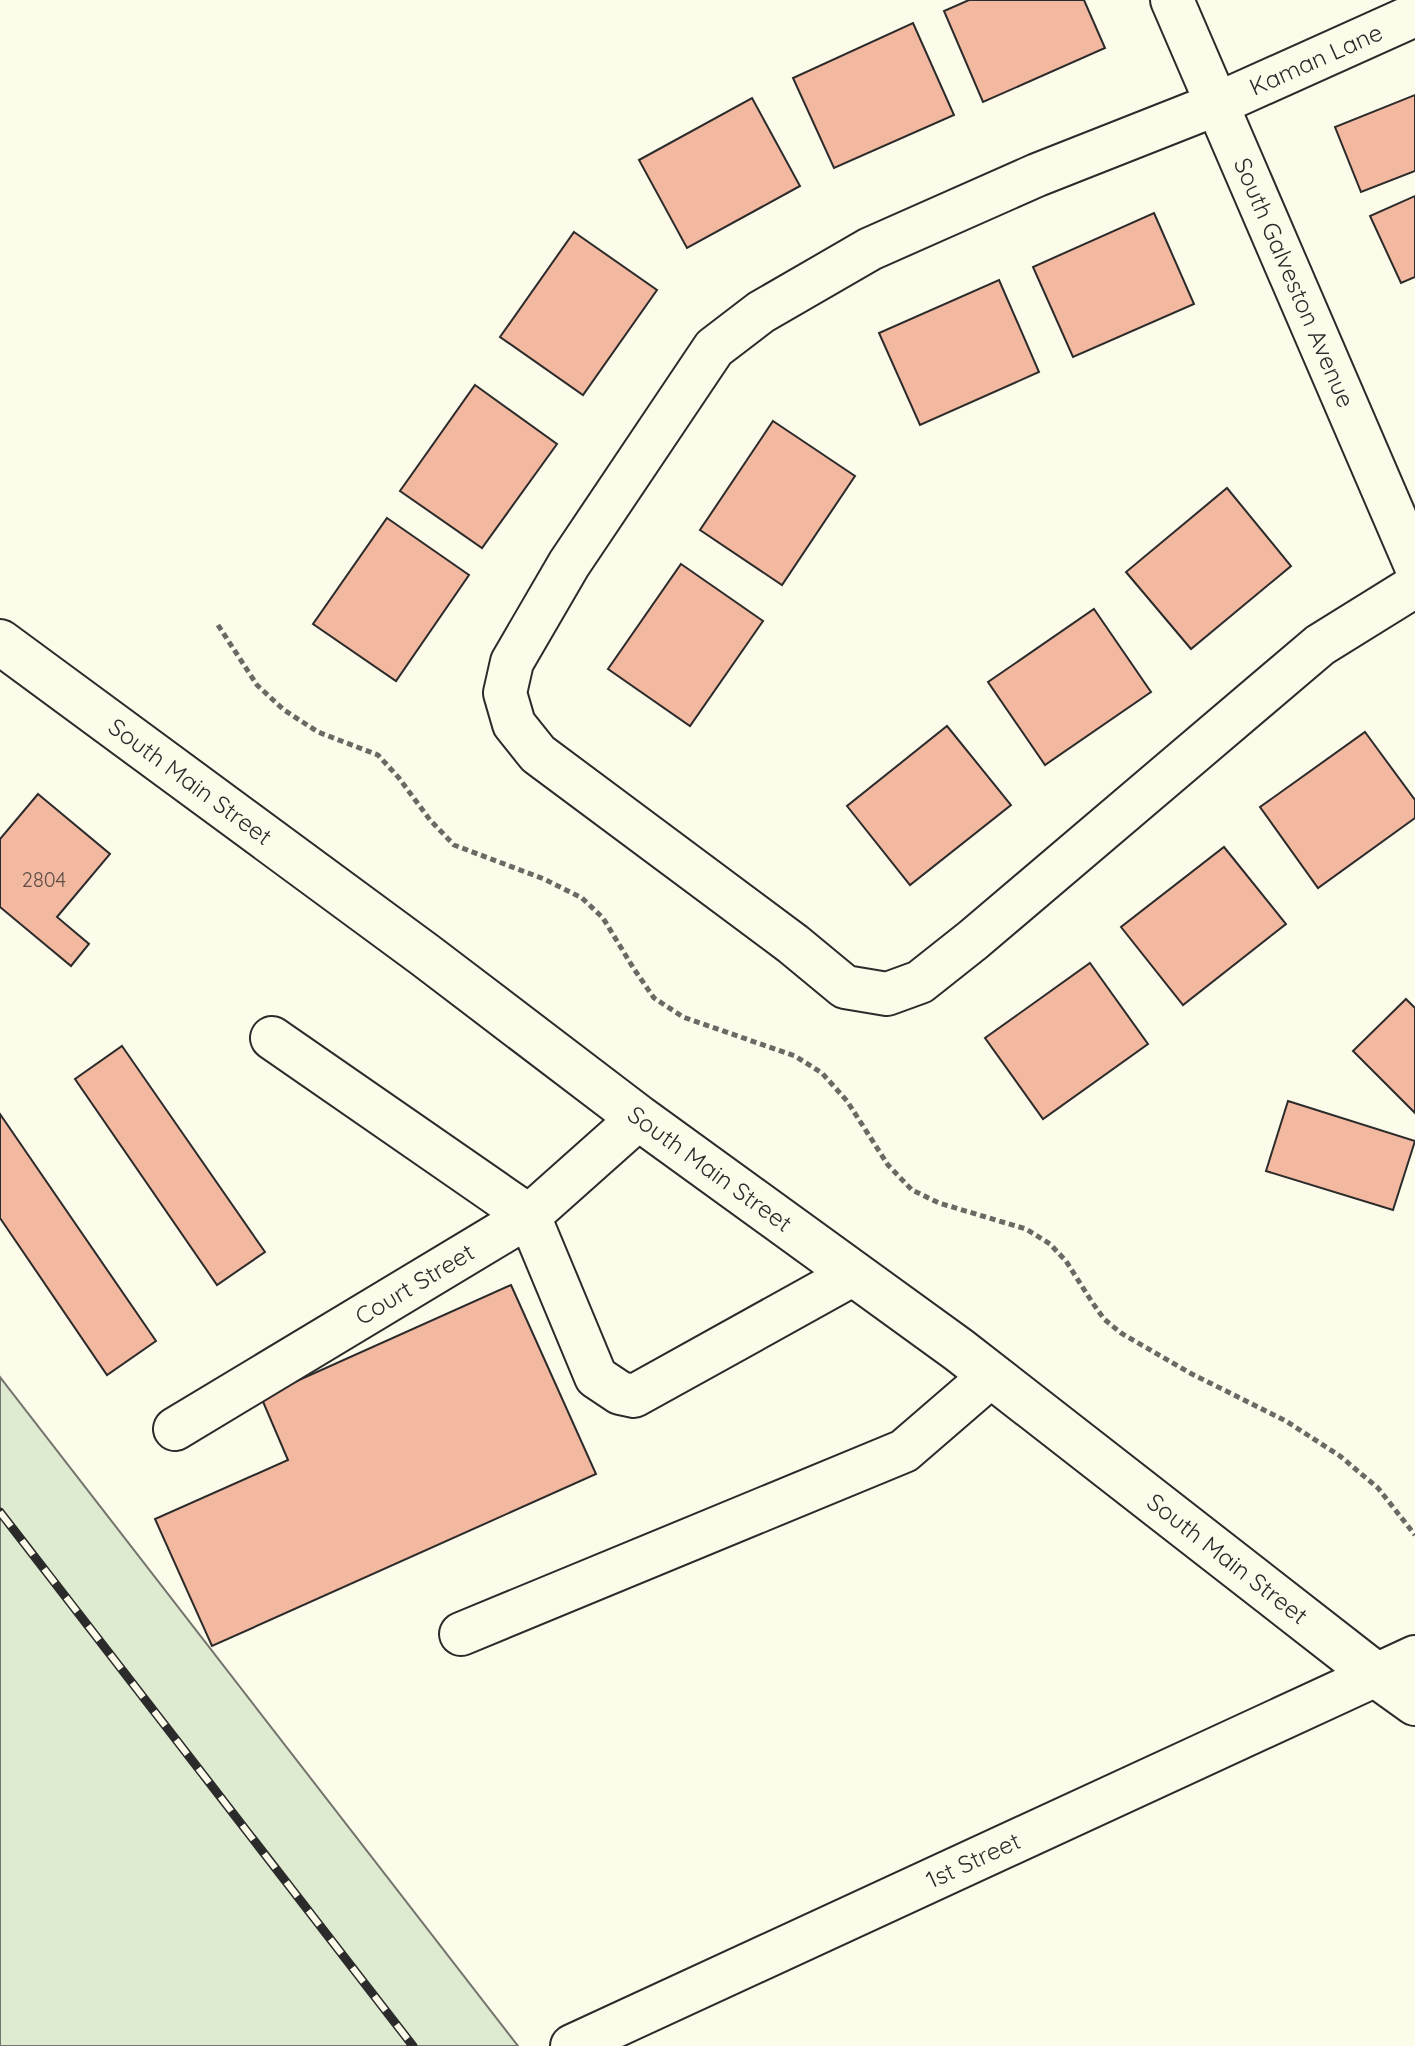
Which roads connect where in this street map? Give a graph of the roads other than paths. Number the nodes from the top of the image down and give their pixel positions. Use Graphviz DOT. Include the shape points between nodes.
graph roads {
  1 [pos="1172,0"];
  2 [pos="1415,15"];
  3 [pos="1217,104"];
  4 [pos="1415,564"];
  5 [pos="1415,586"];
  6 [pos="0,642"];
  7 [pos="272,1038"];
  8 [pos="639,1118"];
  9 [pos="529,1216"];
  10 [pos="854,1274"];
  11 [pos="992,1375"];
  12 [pos="175,1429"];
  13 [pos="461,1634"];
  14 [pos="1415,1657"];
  15 [pos="1376,1675"];
  16 [pos="1415,1703"];
  17 [pos="572,2046"];
  1 -- 3 [label="street, South Galveston Avenue"];
  2 -- 3 [label="street, Kaman Lane"];
  3 -- 4 [label="street, South Galveston Avenue"];
  3 -- 5 [label="street, Kaman Lane" via="870,249 761,312 714,348 569,564 512,662 505,693 514,724 538,754 845,987 887,994 920,982 973,940 1320,645"];
  6 -- 8 [label="main road, South Main Street"];
  7 -- 9 [label="street"];
  8 -- 9 [label="street, Court Street"];
  8 -- 10 [label="main road, South Main Street"];
  9 -- 10 [label="street" via="596,1377 634,1396"];
  9 -- 12 [label="street, Court Street"];
  10 -- 11 [label="main road, South Main Street"];
  11 -- 13 [label="street" via="904,1451"];
  11 -- 15 [label="main road, South Main Street"];
  14 -- 15 [label="street, 1st Street"];
  15 -- 16 [label="main road, South Main Street"];
  15 -- 17 [label="street, 1st Street"];
}
